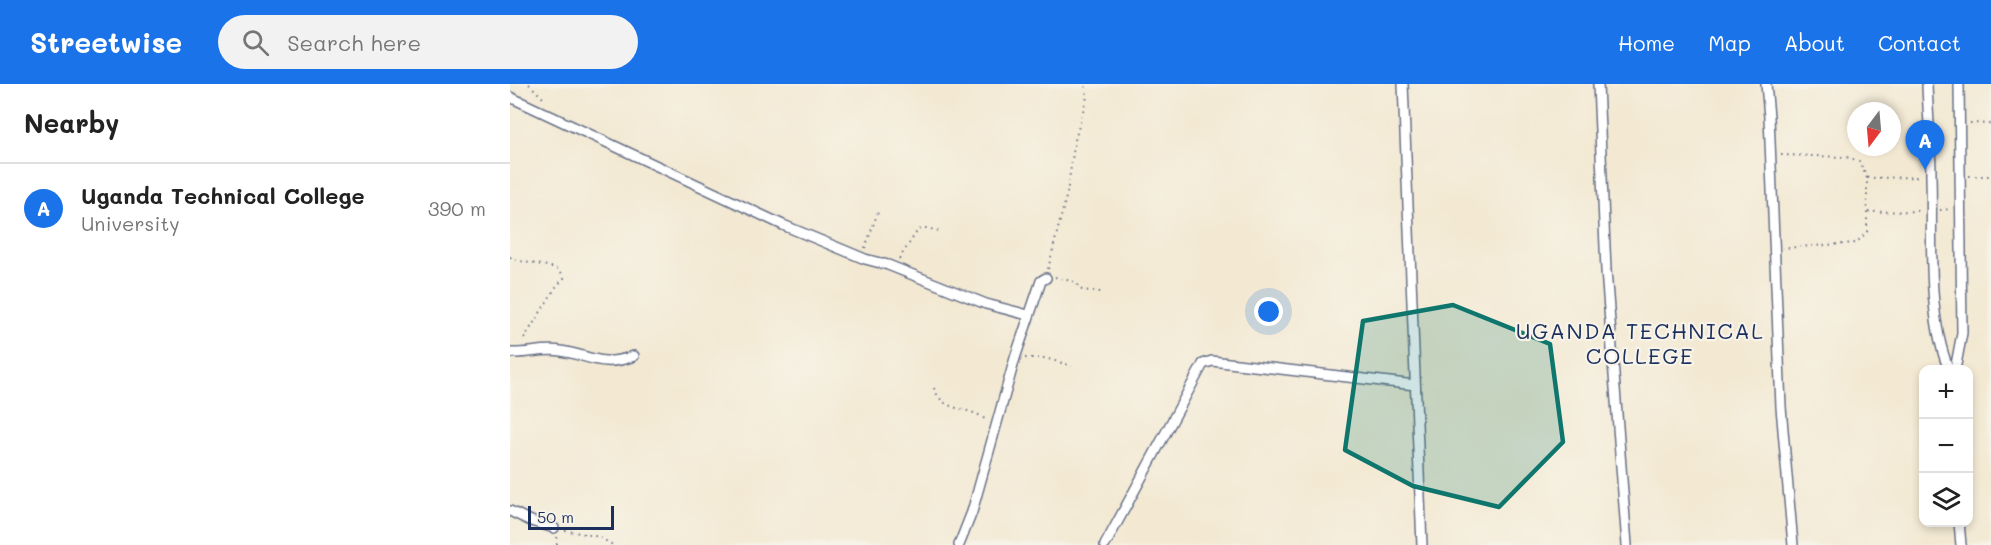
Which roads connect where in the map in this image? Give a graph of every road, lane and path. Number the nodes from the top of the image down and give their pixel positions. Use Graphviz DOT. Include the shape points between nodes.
graph roads {
  1 [pos="1085,84"];
  2 [pos="1403,84"];
  3 [pos="1598,84"];
  4 [pos="1766,84"];
  5 [pos="1926,84"];
  6 [pos="1959,84"];
  7 [pos="510,97"];
  8 [pos="1770,155"];
  9 [pos="1961,208"];
  10 [pos="1931,210"];
  11 [pos="878,212"];
  12 [pos="1868,212"];
  13 [pos="939,231"];
  14 [pos="1774,248"];
  15 [pos="510,257"];
  16 [pos="864,259"];
  17 [pos="888,266"];
  18 [pos="1046,278"];
  19 [pos="1101,292"];
  20 [pos="1028,315"];
  21 [pos="522,342"];
  22 [pos="510,353"];
  23 [pos="634,356"];
  24 [pos="1015,358"];
  25 [pos="1947,365"];
  26 [pos="1956,365"];
  27 [pos="1072,366"];
  28 [pos="1415,385"];
  29 [pos="934,388"];
  30 [pos="995,429"];
  31 [pos="510,511"];
  32 [pos="1959,527"];
  33 [pos="554,528"];
  34 [pos="557,545"];
  35 [pos="613,545"];
  36 [pos="959,545"];
  37 [pos="1105,545"];
  38 [pos="1422,545"];
  39 [pos="1627,545"];
  40 [pos="1793,545"];
  41 [pos="1961,545"];
  1 -- 18 [label="path" via="1087,98"];
  2 -- 28 [label="street"];
  3 -- 39 [label="street" via="1607,280"];
  4 -- 8 [label="street"];
  5 -- 10 [label="street"];
  6 -- 9 [label="street"];
  7 -- 16 [label="street"];
  8 -- 12 [label="path" via="1846,157 1859,161 1867,178"];
  8 -- 14 [label="street"];
  9 -- 10 [label="path"];
  9 -- 26 [label="street" via="1962,333"];
  10 -- 12 [label="path"];
  10 -- 25 [label="street" via="1935,309"];
  11 -- 16 [label="path"];
  12 -- 14 [label="path" via="1867,232 1856,243"];
  13 -- 17 [label="path" via="918,230 898,259"];
  14 -- 40 [label="street" via="1781,407"];
  15 -- 21 [label="path" via="548,264 560,270 564,278"];
  16 -- 17 [label="street"];
  17 -- 20 [label="street" via="986,304"];
  18 -- 19 [label="path" via="1056,277 1075,282 1082,290"];
  18 -- 20 [label="street" via="1041,281"];
  20 -- 24 [label="street"];
  22 -- 23 [label="street" via="561,351 610,362"];
  24 -- 27 [label="path" via="1045,358"];
  24 -- 30 [label="street"];
  28 -- 37 [label="street" via="1212,361 1203,364"];
  28 -- 38 [label="street"];
  29 -- 30 [label="path" via="938,399 984,417"];
  30 -- 36 [label="street"];
  31 -- 33 [label="street"];
  32 -- 41 [label="street"];
  33 -- 34 [label="path"];
  33 -- 35 [label="path" via="599,537"];
}
